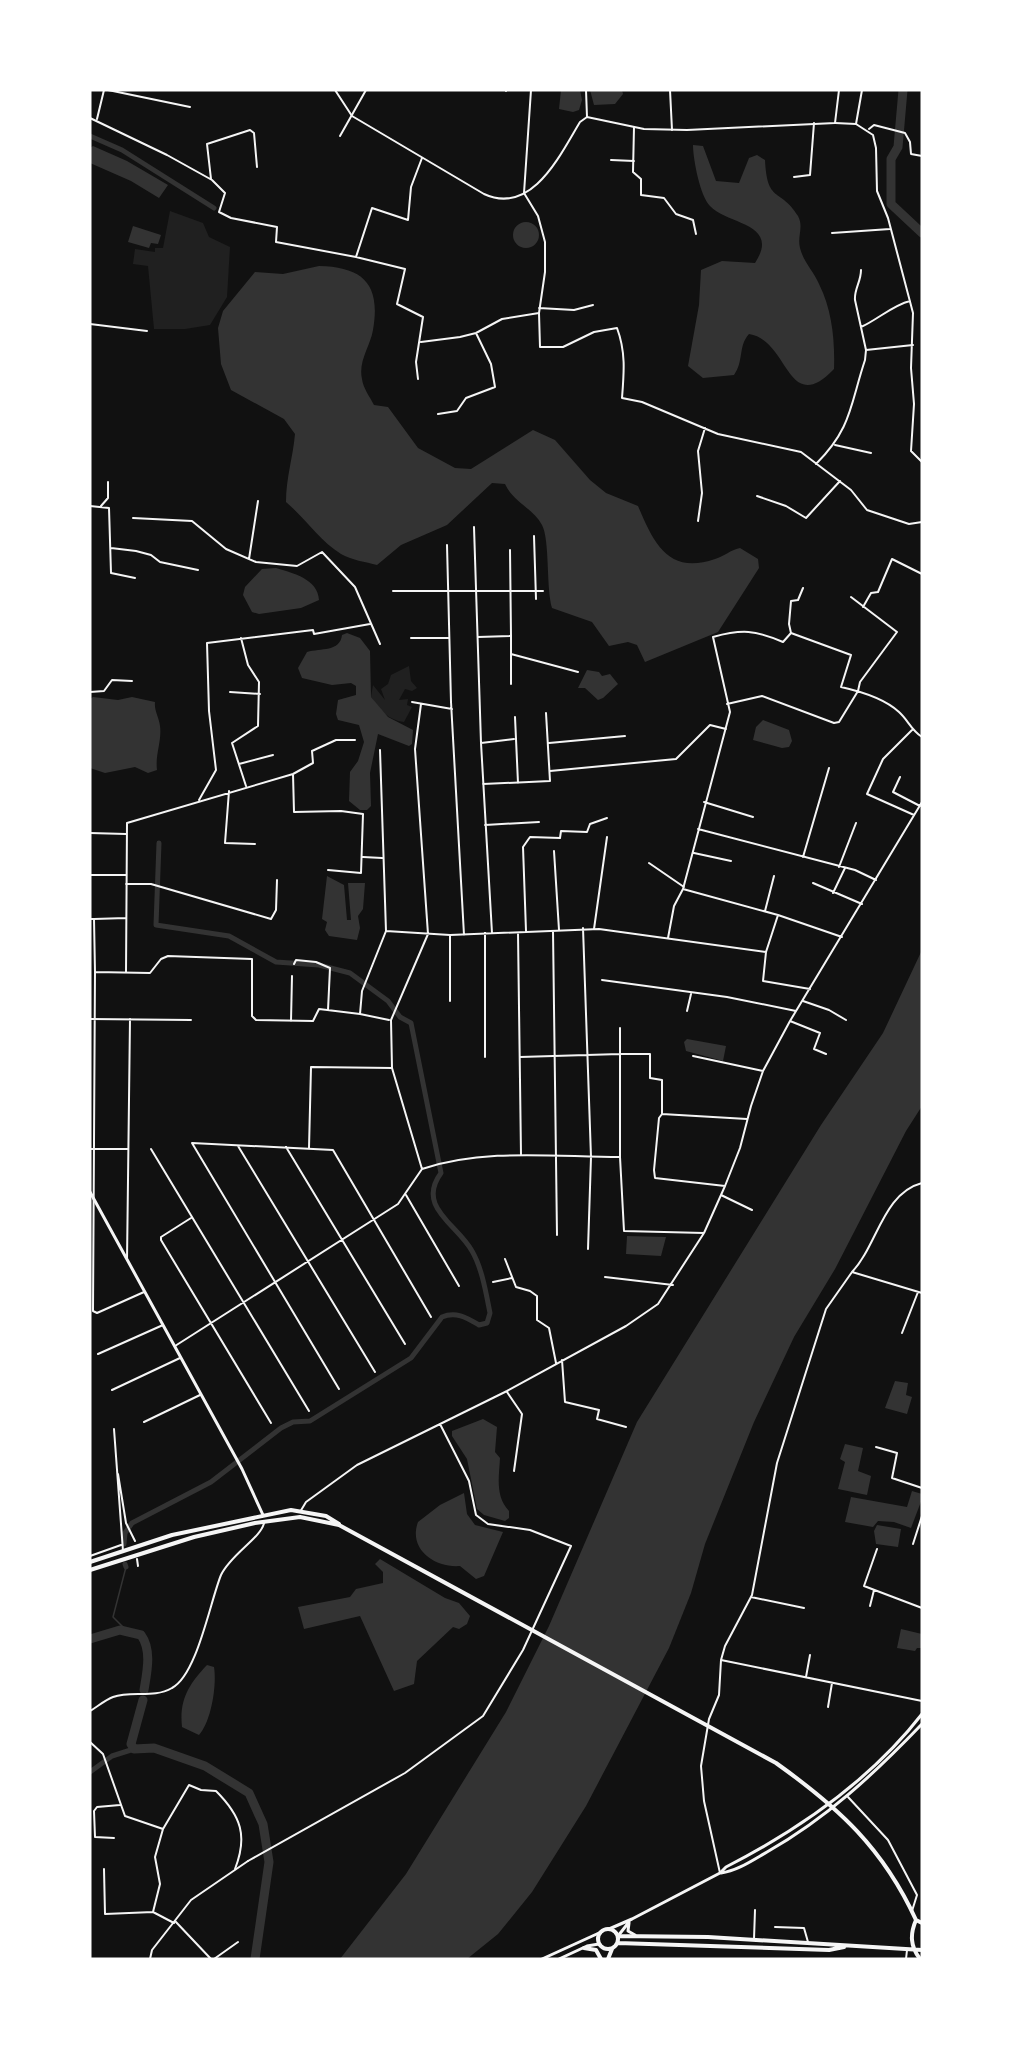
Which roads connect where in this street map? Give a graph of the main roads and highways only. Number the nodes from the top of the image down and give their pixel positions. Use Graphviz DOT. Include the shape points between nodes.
graph roads {
  1 [pos="90,1192"];
  2 [pos="92,1197"];
  3 [pos="262,1515"];
  4 [pos="264,1521"];
  5 [pos="339,1525"];
  6 [pos="90,1562"];
  7 [pos="90,1570"];
  8 [pos="922,1714"];
  9 [pos="922,1724"];
  10 [pos="720,1873"];
  11 [pos="632,1919"];
  12 [pos="916,1920"];
  13 [pos="922,1923"];
  14 [pos="609,1929"];
  15 [pos="599,1934"];
  16 [pos="634,1935"];
  17 [pos="618,1936"];
  18 [pos="618,1943"];
  19 [pos="599,1944"];
  20 [pos="847,1947"];
  21 [pos="584,1948"];
  22 [pos="603,1948"];
  23 [pos="612,1949"];
  24 [pos="910,1950"];
  25 [pos="922,1950"];
  26 [pos="542,1959"];
  27 [pos="559,1959"];
  28 [pos="601,1959"];
  29 [pos="608,1959"];
  30 [pos="920,1959"];
  1 -- 2 [label="main road"];
  2 -- 3 [label="main road" via="234,1454"];
  3 -- 4 [label="main road"];
  3 -- 5 [label="highway" via="300,1510 326,1516"];
  3 -- 6 [label="highway" via="172,1535"];
  4 -- 5 [label="highway" via="300,1517"];
  4 -- 7 [label="highway" via="194,1537"];
  5 -- 12 [label="highway" via="776,1763 842,1813 871,1844"];
  8 -- 10 [label="main road" via="866,1773 820,1812"];
  9 -- 10 [label="main road" via="848,1797 787,1840"];
  10 -- 11 [label="main road"];
  11 -- 14 [label="main road"];
  11 -- 16 [label="main road" via="628,1931"];
  11 -- 17 [label="main road"];
  12 -- 13 [label="highway"];
  12 -- 24 [label="highway"];
  14 -- 15 [label="highway"];
  14 -- 17 [label="highway"];
  15 -- 19 [label="highway"];
  15 -- 26 [label="main road"];
  16 -- 17 [label="highway"];
  16 -- 20 [label="highway"];
  17 -- 18 [label="highway"];
  18 -- 20 [label="highway" via="829,1950"];
  18 -- 23 [label="highway"];
  19 -- 21 [label="main road"];
  19 -- 22 [label="highway"];
  20 -- 24 [label="highway"];
  21 -- 27 [label="main road"];
  21 -- 28 [label="highway" via="596,1950"];
  22 -- 23 [label="highway"];
  22 -- 28 [label="highway"];
  23 -- 29 [label="highway"];
  24 -- 25 [label="highway"];
  24 -- 30 [label="highway"];
}
